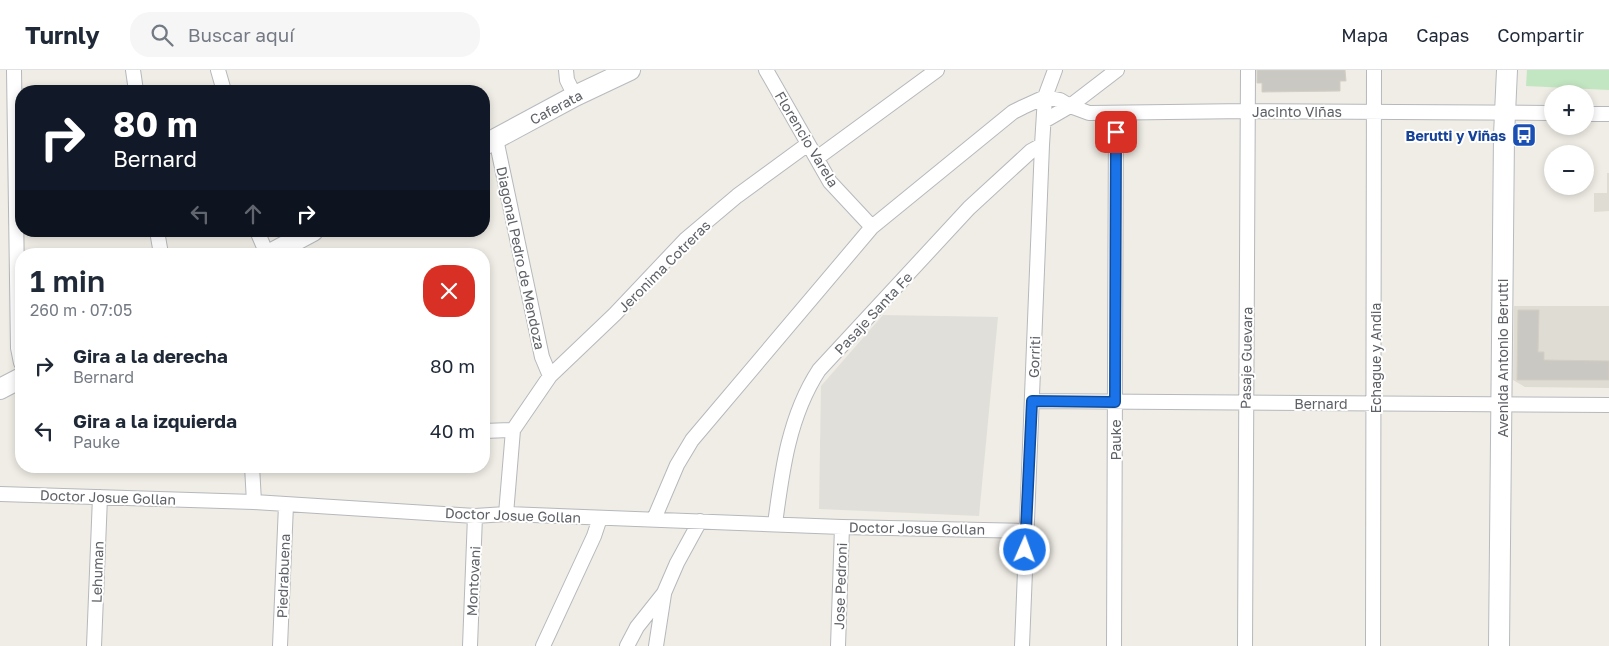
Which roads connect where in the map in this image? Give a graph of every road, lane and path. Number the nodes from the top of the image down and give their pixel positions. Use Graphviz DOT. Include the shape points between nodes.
graph roads {
  1 [pos="14,70"];
  2 [pos="133,70"];
  3 [pos="218,70"];
  4 [pos="566,70"];
  5 [pos="630,70"];
  6 [pos="766,70"];
  7 [pos="938,70"];
  8 [pos="1055,70"];
  9 [pos="1117,70"];
  10 [pos="1248,70"];
  11 [pos="1374,70"];
  12 [pos="1507,70"];
  13 [pos="135,85"];
  14 [pos="222,85"];
  15 [pos="575,96"];
  16 [pos="1046,96"];
  17 [pos="1070,106"];
  18 [pos="1248,110"];
  19 [pos="1374,111"];
  20 [pos="1116,113"];
  21 [pos="1505,113"];
  22 [pos="1544,113"];
  23 [pos="1594,114"];
  24 [pos="1609,114"];
  25 [pos="1044,121"];
  26 [pos="15,140"];
  27 [pos="490,142"];
  28 [pos="808,144"];
  29 [pos="1042,145"];
  30 [pos="817,158"];
  31 [pos="872,227"];
  32 [pos="302,237"];
  33 [pos="280,248"];
  34 [pos="550,376"];
  35 [pos="15,381"];
  36 [pos="0,388"];
  37 [pos="1032,401"];
  38 [pos="1115,402"];
  39 [pos="1246,403"];
  40 [pos="1375,404"];
  41 [pos="1501,405"];
  42 [pos="1609,405"];
  43 [pos="513,430"];
  44 [pos="490,431"];
  45 [pos="252,473"];
  46 [pos="0,494"];
  47 [pos="100,497"];
  48 [pos="254,502"];
  49 [pos="286,505"];
  50 [pos="506,514"];
  51 [pos="476,516"];
  52 [pos="600,518"];
  53 [pos="654,519"];
  54 [pos="700,520"];
  55 [pos="775,524"];
  56 [pos="842,526"];
  57 [pos="1026,531"];
  58 [pos="664,593"];
  59 [pos="94,646"];
  60 [pos="280,646"];
  61 [pos="470,646"];
  62 [pos="543,646"];
  63 [pos="627,646"];
  64 [pos="656,646"];
  65 [pos="838,646"];
  66 [pos="1022,646"];
  67 [pos="1114,646"];
  68 [pos="1245,646"];
  69 [pos="1373,646"];
  70 [pos="1499,646"];
  1 -- 26 [label="street"];
  2 -- 13 [label="street"];
  3 -- 14 [label="street"];
  4 -- 15 [label="street"];
  5 -- 15 [label="street, Caferata"];
  6 -- 28 [label="street, Florencio Varela"];
  7 -- 30 [label="street"];
  8 -- 16 [label="street, Gorriti"];
  9 -- 17 [label="street"];
  10 -- 18 [label="street, Pasaje Guevara"];
  11 -- 19 [label="street, Echague y Andia"];
  12 -- 21 [label="street, Avenida Antonio Berutti"];
  15 -- 27 [label="street, Caferata"];
  16 -- 17 [label="street, Jacinto Viñas"];
  16 -- 25 [label="street, Gorriti"];
  16 -- 31 [label="street" via="1013,112"];
  17 -- 20 [label="street, Jacinto Viñas" via="1089,114"];
  17 -- 25 [label="street"];
  18 -- 19 [label="street, Jacinto Viñas"];
  18 -- 20 [label="street, Jacinto Viñas"];
  18 -- 39 [label="street, Pasaje Guevara"];
  19 -- 21 [label="street, Jacinto Viñas"];
  19 -- 40 [label="street, Echague y Andia"];
  20 -- 38 [label="street, Pauke"];
  21 -- 22 [label="street, Jacinto Viñas"];
  21 -- 41 [label="street, Avenida Antonio Berutti"];
  23 -- 24 [label="street"];
  25 -- 29 [label="street, Gorriti"];
  27 -- 34 [label="street, Diagonal Pedro de Mendoza" via="542,357"];
  28 -- 30 [label="street, Florencio Varela"];
  28 -- 34 [label="street, Jeronima Cotreras" via="737,196 686,239"];
  29 -- 37 [label="street, Gorriti"];
  29 -- 55 [label="street, Pasaje Santa Fe" via="969,208 819,370 788,439"];
  30 -- 31 [label="street, Florencio Varela" via="830,182"];
  31 -- 53 [label="street" via="692,440 676,465"];
  32 -- 33 [label="street"];
  34 -- 43 [label="street"];
  35 -- 36 [label="street"];
  37 -- 38 [label="street, Bernard"];
  37 -- 57 [label="street, Gorriti"];
  38 -- 39 [label="street, Bernard"];
  38 -- 67 [label="street, Pauke"];
  39 -- 40 [label="street, Bernard"];
  39 -- 68 [label="street, Pasaje Guevara"];
  40 -- 41 [label="street, Bernard"];
  40 -- 69 [label="street, Echague y Andia"];
  41 -- 42 [label="street, Bernard"];
  41 -- 70 [label="street, Avenida Antonio Berutti"];
  43 -- 44 [label="street"];
  43 -- 50 [label="street"];
  45 -- 48 [label="street"];
  46 -- 47 [label="street, Doctor Josue Gollan"];
  47 -- 48 [label="street, Doctor Josue Gollan"];
  47 -- 59 [label="street, Lehuman"];
  48 -- 49 [label="street, Doctor Josue Gollan"];
  49 -- 51 [label="street, Doctor Josue Gollan"];
  49 -- 60 [label="street, Piedrabuena"];
  50 -- 51 [label="street, Doctor Josue Gollan"];
  50 -- 52 [label="street, Doctor Josue Gollan"];
  51 -- 61 [label="street, Montovani"];
  52 -- 53 [label="street, Doctor Josue Gollan"];
  52 -- 62 [label="street"];
  53 -- 54 [label="street, Doctor Josue Gollan"];
  54 -- 55 [label="street, Doctor Josue Gollan"];
  54 -- 58 [label="street"];
  55 -- 56 [label="street, Doctor Josue Gollan"];
  56 -- 57 [label="street, Doctor Josue Gollan"];
  56 -- 65 [label="street, Jose Pedroni"];
  57 -- 66 [label="street, Gorriti"];
  58 -- 63 [label="street" via="637,627"];
  58 -- 64 [label="street"];
}
